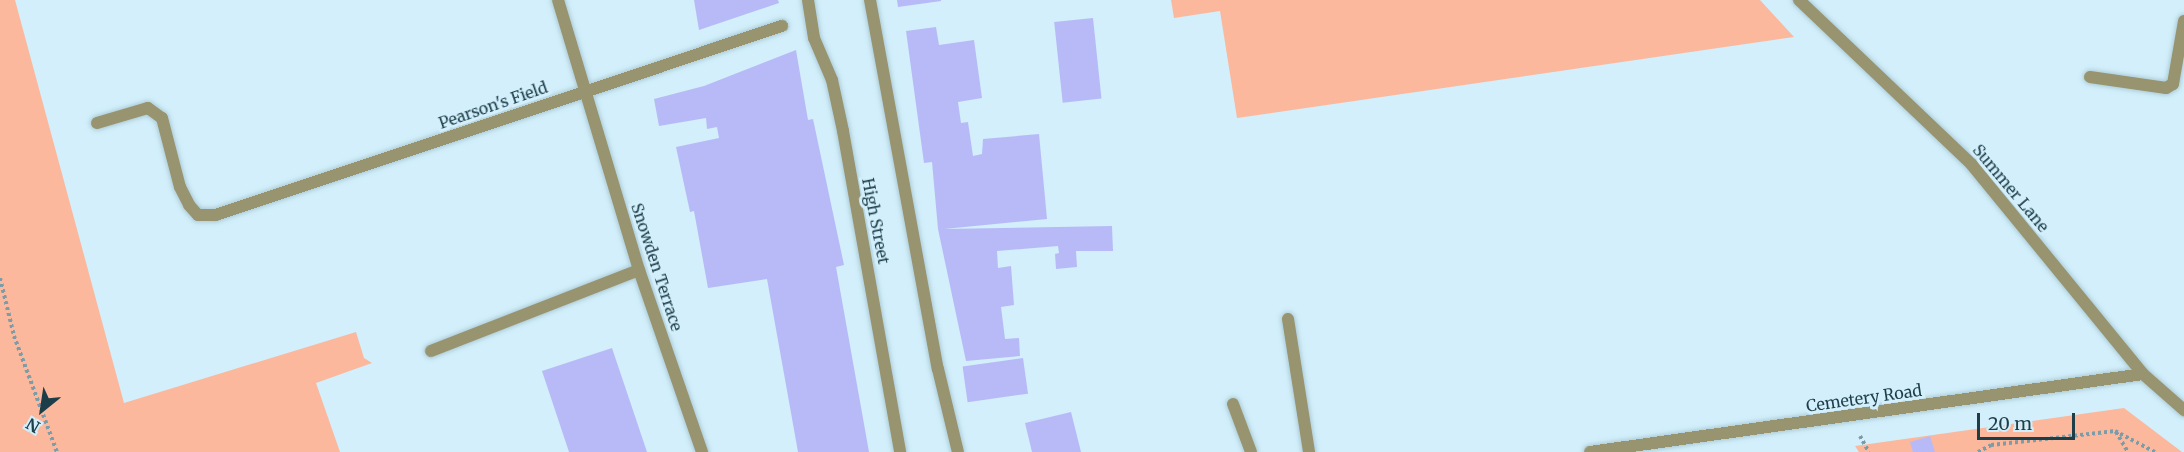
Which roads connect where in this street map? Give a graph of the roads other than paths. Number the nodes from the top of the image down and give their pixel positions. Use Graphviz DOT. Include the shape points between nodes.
graph roads {
  1 [pos="558,0"];
  2 [pos="808,0"];
  3 [pos="870,0"];
  4 [pos="1799,0"];
  5 [pos="2184,21"];
  6 [pos="782,26"];
  7 [pos="2090,77"];
  8 [pos="585,91"];
  9 [pos="97,123"];
  10 [pos="639,270"];
  11 [pos="1288,319"];
  12 [pos="431,351"];
  13 [pos="2143,374"];
  14 [pos="1233,404"];
  15 [pos="2184,410"];
  16 [pos="702,452"];
  17 [pos="900,452"];
  18 [pos="958,452"];
  19 [pos="1251,452"];
  20 [pos="1309,452"];
  21 [pos="1590,452"];
  1 -- 8 [label="street, Snowden Terrace"];
  2 -- 17 [label="street, High Street" via="814,38 832,80 843,131"];
  3 -- 18 [label="street" via="938,369"];
  4 -- 13 [label="street, Summer Lane" via="1972,165"];
  5 -- 7 [label="street" via="2173,84 2166,88"];
  6 -- 8 [label="street, Pearson's Field"];
  8 -- 9 [label="street, Pearson's Field" via="216,215 198,215 189,205 180,187 162,118 148,108"];
  8 -- 10 [label="street, Snowden Terrace"];
  10 -- 12 [label="street"];
  10 -- 16 [label="street, Snowden Terrace"];
  11 -- 20 [label="street"];
  13 -- 15 [label="street, Summer Lane"];
  13 -- 21 [label="street, Cemetery Road"];
  14 -- 19 [label="street"];
}
